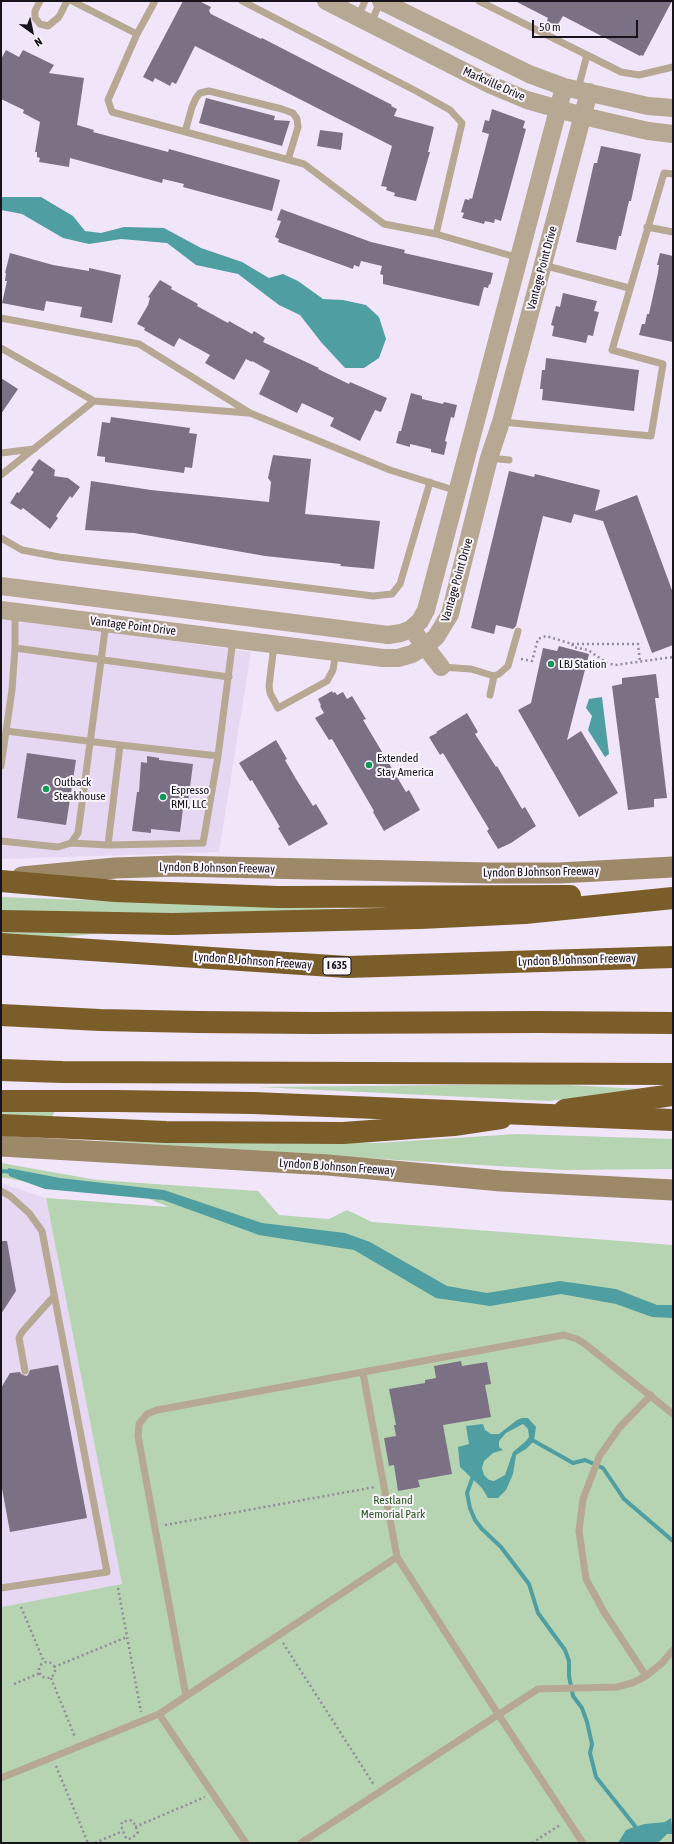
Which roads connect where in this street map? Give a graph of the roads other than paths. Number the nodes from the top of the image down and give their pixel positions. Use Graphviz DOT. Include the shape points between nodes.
graph roads {
  1 [pos="40,1"];
  2 [pos="68,1"];
  3 [pos="72,1"];
  4 [pos="155,1"];
  5 [pos="242,1"];
  6 [pos="326,1"];
  7 [pos="365,1"];
  8 [pos="381,1"];
  9 [pos="479,1"];
  10 [pos="364,20"];
  11 [pos="137,34"];
  12 [pos="587,55"];
  13 [pos="673,67"];
  14 [pos="577,90"];
  15 [pos="673,108"];
  16 [pos="558,110"];
  17 [pos="583,116"];
  18 [pos="185,132"];
  19 [pos="673,134"];
  20 [pos="288,160"];
  21 [pos="673,174"];
  22 [pos="647,227"];
  23 [pos="673,232"];
  24 [pos="436,234"];
  25 [pos="519,258"];
  26 [pos="543,265"];
  27 [pos="629,288"];
  28 [pos="1,318"];
  29 [pos="1,348"];
  30 [pos="94,401"];
  31 [pos="250,413"];
  32 [pos="476,420"];
  33 [pos="501,422"];
  34 [pos="34,449"];
  35 [pos="1,454"];
  36 [pos="489,458"];
  37 [pos="509,460"];
  38 [pos="1,475"];
  39 [pos="430,482"];
  40 [pos="458,491"];
  41 [pos="1,538"];
  42 [pos="1,586"];
  43 [pos="110,600"];
  44 [pos="8,611"];
  45 [pos="106,623"];
  46 [pos="411,629"];
  47 [pos="518,632"];
  48 [pos="233,639"];
  49 [pos="274,645"];
  50 [pos="425,646"];
  51 [pos="15,648"];
  52 [pos="336,652"];
  53 [pos="102,660"];
  54 [pos="441,667"];
  55 [pos="494,676"];
  56 [pos="229,677"];
  57 [pos="490,695"];
  58 [pos="6,731"];
  59 [pos="90,741"];
  60 [pos="120,745"];
  61 [pos="218,756"];
  62 [pos="1,766"];
  63 [pos="1,841"];
  64 [pos="71,843"];
  65 [pos="108,845"];
  66 [pos="673,867"];
  67 [pos="1,880"];
  68 [pos="673,897"];
  69 [pos="1,921"];
  70 [pos="1,944"];
  71 [pos="673,957"];
  72 [pos="1,1016"];
  73 [pos="673,1023"];
  74 [pos="1,1070"];
  75 [pos="673,1074"];
  76 [pos="673,1095"];
  77 [pos="1,1101"];
  78 [pos="673,1120"];
  79 [pos="1,1125"];
  80 [pos="1,1146"];
  81 [pos="673,1190"];
  82 [pos="1,1191"];
  83 [pos="54,1296"];
  84 [pos="25,1371"];
  85 [pos="363,1373"];
  86 [pos="651,1394"];
  87 [pos="673,1414"];
  88 [pos="397,1557"];
  89 [pos="1,1588"];
  90 [pos="673,1650"];
  91 [pos="646,1676"];
  92 [pos="186,1696"];
  93 [pos="159,1714"];
  94 [pos="498,1714"];
  95 [pos="1,1778"];
  96 [pos="246,1843"];
  97 [pos="302,1843"];
  98 [pos="583,1843"];
  1 -- 2 [label="lane" via="35,18 40,24 48,26 59,18"];
  3 -- 11 [label="lane"];
  4 -- 11 [label="lane"];
  5 -- 24 [label="lane" via="418,92 450,110 462,122"];
  6 -- 10 [label="street, Markville Drive"];
  7 -- 10 [label="lane"];
  8 -- 10 [label="lane"];
  8 -- 14 [label="street, Markville Drive" via="498,60 529,74"];
  9 -- 12 [label="lane"];
  10 -- 16 [label="street, Markville Drive" via="491,85"];
  11 -- 18 [label="lane" via="108,100 112,112"];
  12 -- 13 [label="lane" via="621,72 640,75"];
  12 -- 14 [label="lane"];
  14 -- 15 [label="street, Markville Drive" via="648,106"];
  14 -- 16 [label="street, Vantage Point Drive"];
  14 -- 17 [label="street, Vantage Point Drive"];
  16 -- 17 [label="street, Markville Drive"];
  16 -- 25 [label="street, Vantage Point Drive"];
  17 -- 19 [label="street, Markville Drive"];
  17 -- 26 [label="street, Vantage Point Drive"];
  18 -- 20 [label="lane"];
  18 -- 20 [label="lane" via="192,107 200,93 209,91 282,109 292,113 297,119 298,127"];
  20 -- 24 [label="lane" via="304,164 384,224"];
  21 -- 22 [label="lane" via="664,173"];
  22 -- 23 [label="lane"];
  22 -- 27 [label="lane"];
  24 -- 25 [label="lane"];
  25 -- 32 [label="street, Vantage Point Drive"];
  26 -- 27 [label="lane"];
  26 -- 33 [label="street, Vantage Point Drive"];
  27 -- 33 [label="lane" via="612,350 663,364 651,436"];
  28 -- 31 [label="lane" via="139,344"];
  29 -- 30 [label="lane"];
  30 -- 31 [label="lane"];
  30 -- 34 [label="lane"];
  31 -- 39 [label="lane" via="390,470"];
  32 -- 33 [label="street"];
  32 -- 40 [label="street, Vantage Point Drive"];
  33 -- 36 [label="street, Vantage Point Drive"];
  34 -- 35 [label="lane"];
  34 -- 38 [label="lane"];
  36 -- 37 [label="lane"];
  36 -- 50 [label="street, Vantage Point Drive" via="450,614 436,637"];
  39 -- 40 [label="lane"];
  39 -- 41 [label="lane" via="400,584 392,594 373,596 59,557 22,550"];
  40 -- 46 [label="street, Vantage Point Drive" via="426,610 420,621"];
  42 -- 43 [label="street, Vantage Point Drive"];
  43 -- 45 [label="street"];
  43 -- 46 [label="street, Vantage Point Drive" via="388,635"];
  44 -- 45 [label="street, Vantage Point Drive"];
  44 -- 51 [label="lane"];
  45 -- 48 [label="street, Vantage Point Drive"];
  45 -- 53 [label="lane"];
  46 -- 50 [label="street"];
  47 -- 55 [label="lane" via="508,666"];
  48 -- 49 [label="street, Vantage Point Drive"];
  48 -- 56 [label="lane"];
  49 -- 52 [label="street, Vantage Point Drive"];
  49 -- 52 [label="lane" via="269,686 278,708 327,681 333,670"];
  50 -- 52 [label="street, Vantage Point Drive" via="412,654 398,658"];
  50 -- 54 [label="street"];
  51 -- 53 [label="lane"];
  51 -- 58 [label="lane"];
  53 -- 56 [label="lane"];
  53 -- 59 [label="lane"];
  54 -- 55 [label="lane" via="471,669"];
  55 -- 57 [label="lane"];
  56 -- 61 [label="lane"];
  58 -- 59 [label="lane"];
  58 -- 62 [label="lane"];
  59 -- 60 [label="lane"];
  59 -- 64 [label="lane" via="78,833"];
  60 -- 61 [label="lane"];
  60 -- 65 [label="lane"];
  61 -- 65 [label="lane" via="203,843"];
  63 -- 64 [label="lane" via="58,847"];
  64 -- 65 [label="lane"];
  66 -- 67 [label="main road, Lyndon B Johnson Freeway" via="559,873 175,866 115,868"];
  67 -- 68 [label="highway" via="115,891 278,897"];
  68 -- 69 [label="highway" via="525,913 420,918 173,924"];
  70 -- 71 [label="highway, Lyndon B. Johnson Freeway / I 635" via="347,967"];
  72 -- 73 [label="highway" via="198,1022"];
  74 -- 75 [label="highway"];
  76 -- 79 [label="highway" via="454,1125 343,1133 166,1132"];
  77 -- 78 [label="highway, bridge" via="253,1103"];
  80 -- 81 [label="main road, Lyndon B Johnson Freeway" via="328,1165 501,1181"];
  82 -- 83 [label="lane" via="29,1213 42,1232"];
  83 -- 84 [label="lane" via="19,1338"];
  83 -- 89 [label="lane" via="107,1572"];
  85 -- 86 [label="lane" via="564,1335 585,1344"];
  85 -- 88 [label="lane"];
  85 -- 92 [label="lane" via="157,1410 147,1414 140,1424 138,1436"];
  86 -- 87 [label="lane"];
  86 -- 91 [label="lane" via="616,1432 599,1457 583,1498 579,1531 586,1579 604,1612"];
  88 -- 92 [label="lane"];
  88 -- 94 [label="lane"];
  90 -- 91 [label="lane"];
  91 -- 94 [label="lane" via="624,1686 538,1689"];
  92 -- 93 [label="lane"];
  93 -- 95 [label="lane"];
  93 -- 96 [label="lane"];
  94 -- 97 [label="lane"];
  94 -- 98 [label="lane"];
}
